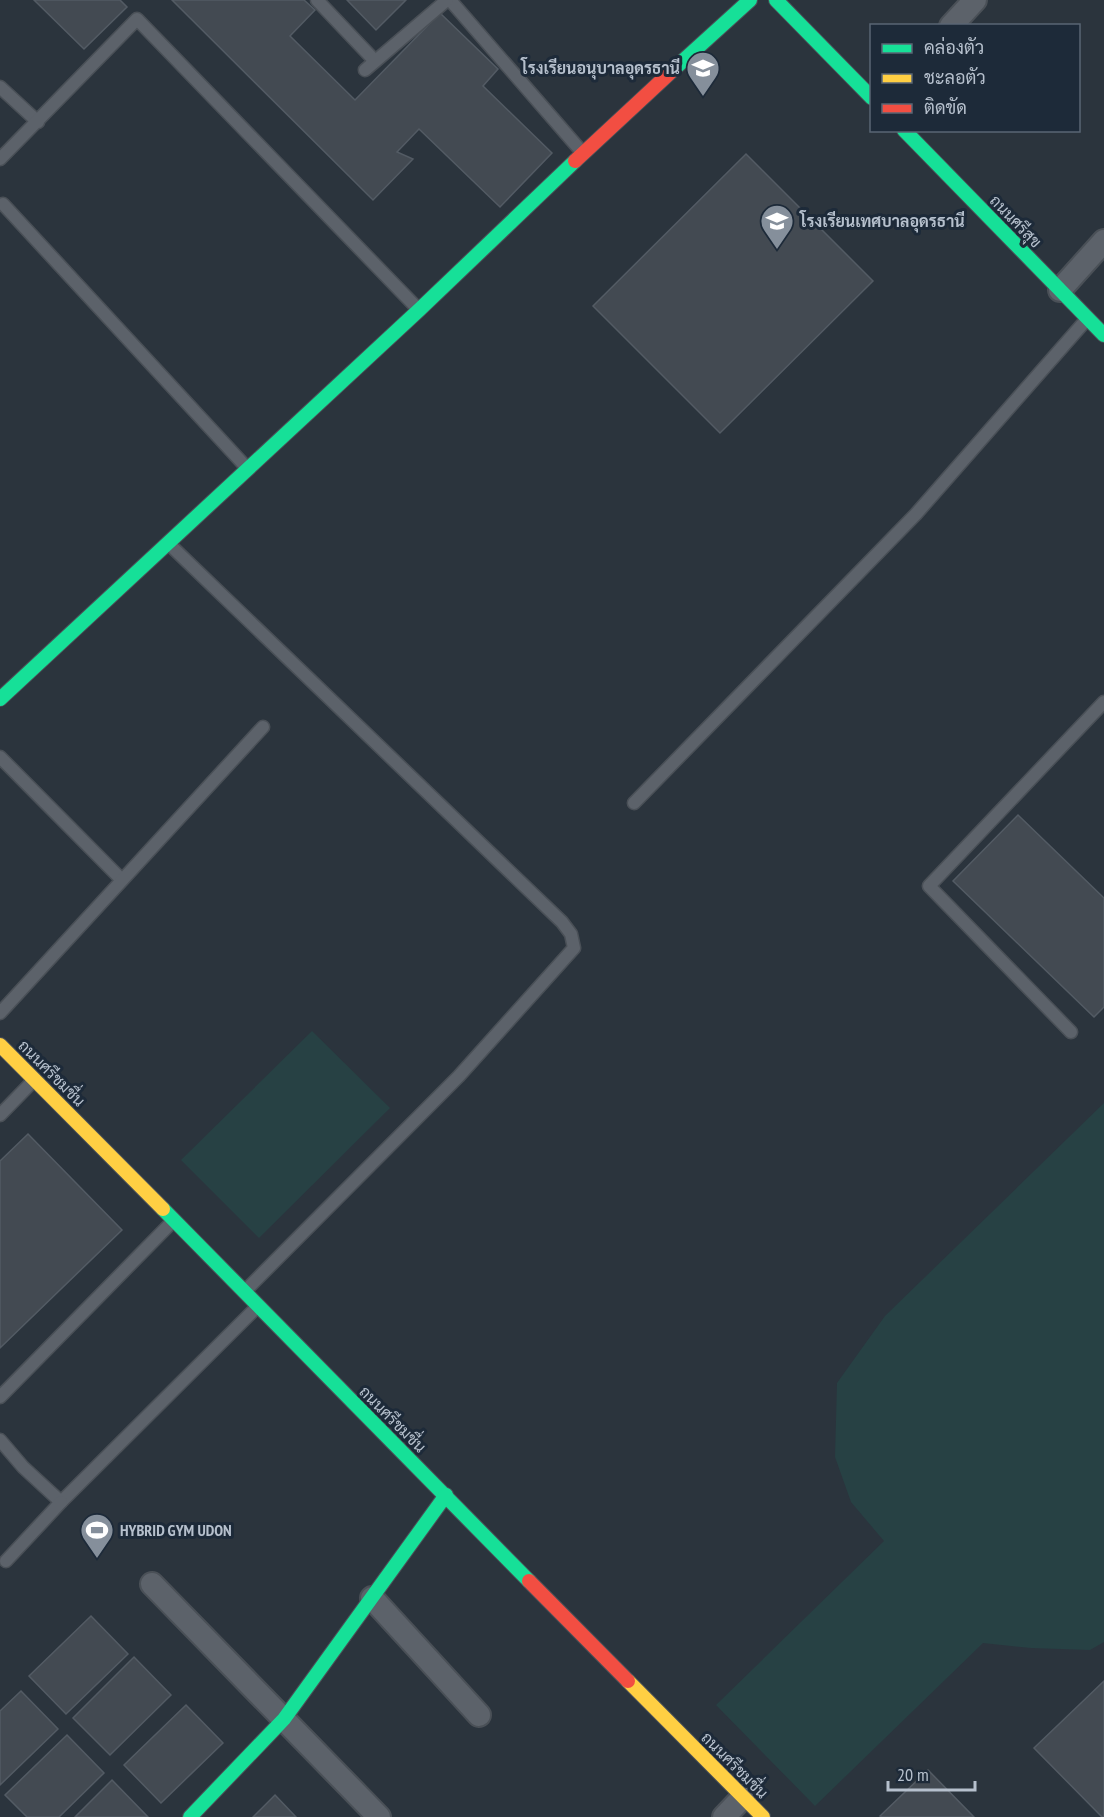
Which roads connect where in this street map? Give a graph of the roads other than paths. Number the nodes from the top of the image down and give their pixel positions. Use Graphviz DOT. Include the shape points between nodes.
graph roads {
  1 [pos="316,0"];
  2 [pos="449,0"];
  3 [pos="750,0"];
  4 [pos="776,0"];
  5 [pos="975,0"];
  6 [pos="953,24"];
  7 [pos="375,61"];
  8 [pos="365,70"];
  9 [pos="0,87"];
  10 [pos="870,96"];
  11 [pos="38,122"];
  12 [pos="906,132"];
  13 [pos="583,153"];
  14 [pos="0,159"];
  15 [pos="3,204"];
  16 [pos="1104,241"];
  17 [pos="1060,290"];
  18 [pos="419,310"];
  19 [pos="1087,318"];
  20 [pos="1104,335"];
  21 [pos="248,469"];
  22 [pos="168,543"];
  23 [pos="0,699"];
  24 [pos="1104,702"];
  25 [pos="263,727"];
  26 [pos="0,757"];
  27 [pos="634,803"];
  28 [pos="123,880"];
  29 [pos="0,1013"];
  30 [pos="1071,1032"];
  31 [pos="0,1045"];
  32 [pos="34,1079"];
  33 [pos="0,1114"];
  34 [pos="174,1221"];
  35 [pos="245,1292"];
  36 [pos="258,1306"];
  37 [pos="0,1396"];
  38 [pos="0,1440"];
  39 [pos="446,1495"];
  40 [pos="62,1502"];
  41 [pos="6,1561"];
  42 [pos="152,1584"];
  43 [pos="372,1598"];
  44 [pos="479,1715"];
  45 [pos="284,1719"];
  46 [pos="743,1797"];
  47 [pos="190,1817"];
  48 [pos="379,1817"];
  49 [pos="724,1817"];
  50 [pos="763,1817"];
  1 -- 7 [label="lane"];
  2 -- 7 [label="lane"];
  2 -- 13 [label="lane"];
  3 -- 13 [label="street"];
  4 -- 10 [label="street"];
  5 -- 6 [label="street"];
  7 -- 8 [label="lane"];
  9 -- 11 [label="lane"];
  11 -- 14 [label="lane"];
  11 -- 18 [label="lane" via="137,18"];
  12 -- 17 [label="street, ถนนศรีสุข"];
  13 -- 18 [label="street"];
  15 -- 21 [label="lane"];
  16 -- 17 [label="street"];
  17 -- 19 [label="street, ถนนศรีสุข"];
  18 -- 21 [label="street"];
  19 -- 20 [label="street, ถนนศรีสุข"];
  19 -- 27 [label="lane" via="916,514"];
  21 -- 22 [label="street"];
  22 -- 23 [label="street"];
  22 -- 35 [label="lane" via="562,922 571,934 574,948 459,1076"];
  24 -- 30 [label="lane" via="929,886"];
  25 -- 28 [label="lane"];
  26 -- 28 [label="lane"];
  28 -- 29 [label="lane"];
  31 -- 32 [label="street, ถนนศรีชมชื่น"];
  32 -- 33 [label="lane"];
  32 -- 34 [label="street, ถนนศรีชมชื่น"];
  34 -- 35 [label="street, ถนนศรีชมชื่น"];
  34 -- 37 [label="lane"];
  35 -- 36 [label="street, ถนนศรีชมชื่น"];
  36 -- 39 [label="street, ถนนศรีชมชื่น"];
  36 -- 40 [label="lane"];
  38 -- 40 [label="lane"];
  39 -- 43 [label="street"];
  39 -- 46 [label="street, ถนนศรีชมชื่น"];
  40 -- 41 [label="lane"];
  42 -- 45 [label="street"];
  43 -- 44 [label="street"];
  43 -- 45 [label="street"];
  45 -- 47 [label="street"];
  45 -- 48 [label="street"];
  46 -- 49 [label="street"];
  46 -- 50 [label="street, ถนนศรีชมชื่น"];
}
